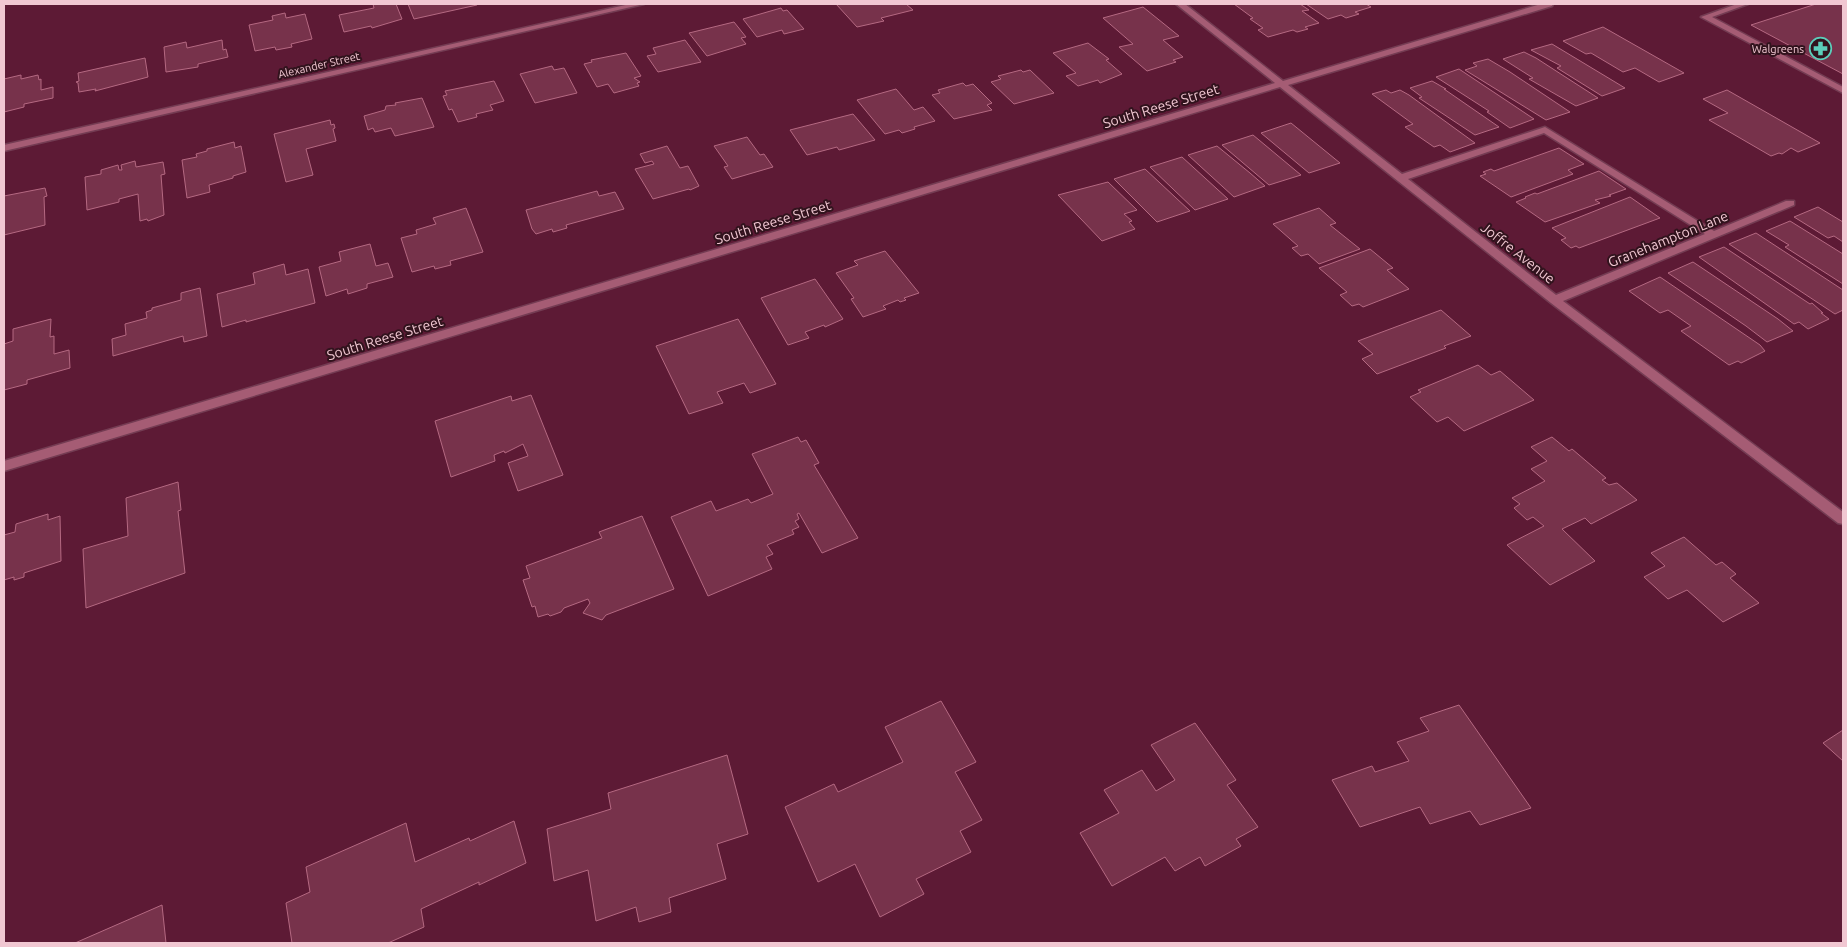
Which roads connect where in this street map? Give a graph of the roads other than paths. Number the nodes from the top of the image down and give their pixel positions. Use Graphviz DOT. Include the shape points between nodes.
graph roads {
  1 [pos="640,4"];
  2 [pos="1180,4"];
  3 [pos="1549,4"];
  4 [pos="1744,4"];
  5 [pos="1282,84"];
  6 [pos="1843,90"];
  7 [pos="4,148"];
  8 [pos="1401,178"];
  9 [pos="1790,203"];
  10 [pos="1713,235"];
  11 [pos="1555,300"];
  12 [pos="4,466"];
  13 [pos="1843,519"];
  1 -- 7 [label="street, Alexander Street"];
  2 -- 5 [label="street, Joffre Avenue"];
  3 -- 5 [label="street, South Reese Street"];
  4 -- 6 [label="street" via="1705,17"];
  5 -- 8 [label="street, Joffre Avenue"];
  5 -- 12 [label="street, South Reese Street"];
  8 -- 10 [label="street" via="1545,130"];
  8 -- 11 [label="street, Joffre Avenue"];
  9 -- 10 [label="street, Granehampton Lane"];
  10 -- 11 [label="street, Granehampton Lane"];
  11 -- 13 [label="street, Joffre Avenue"];
}
